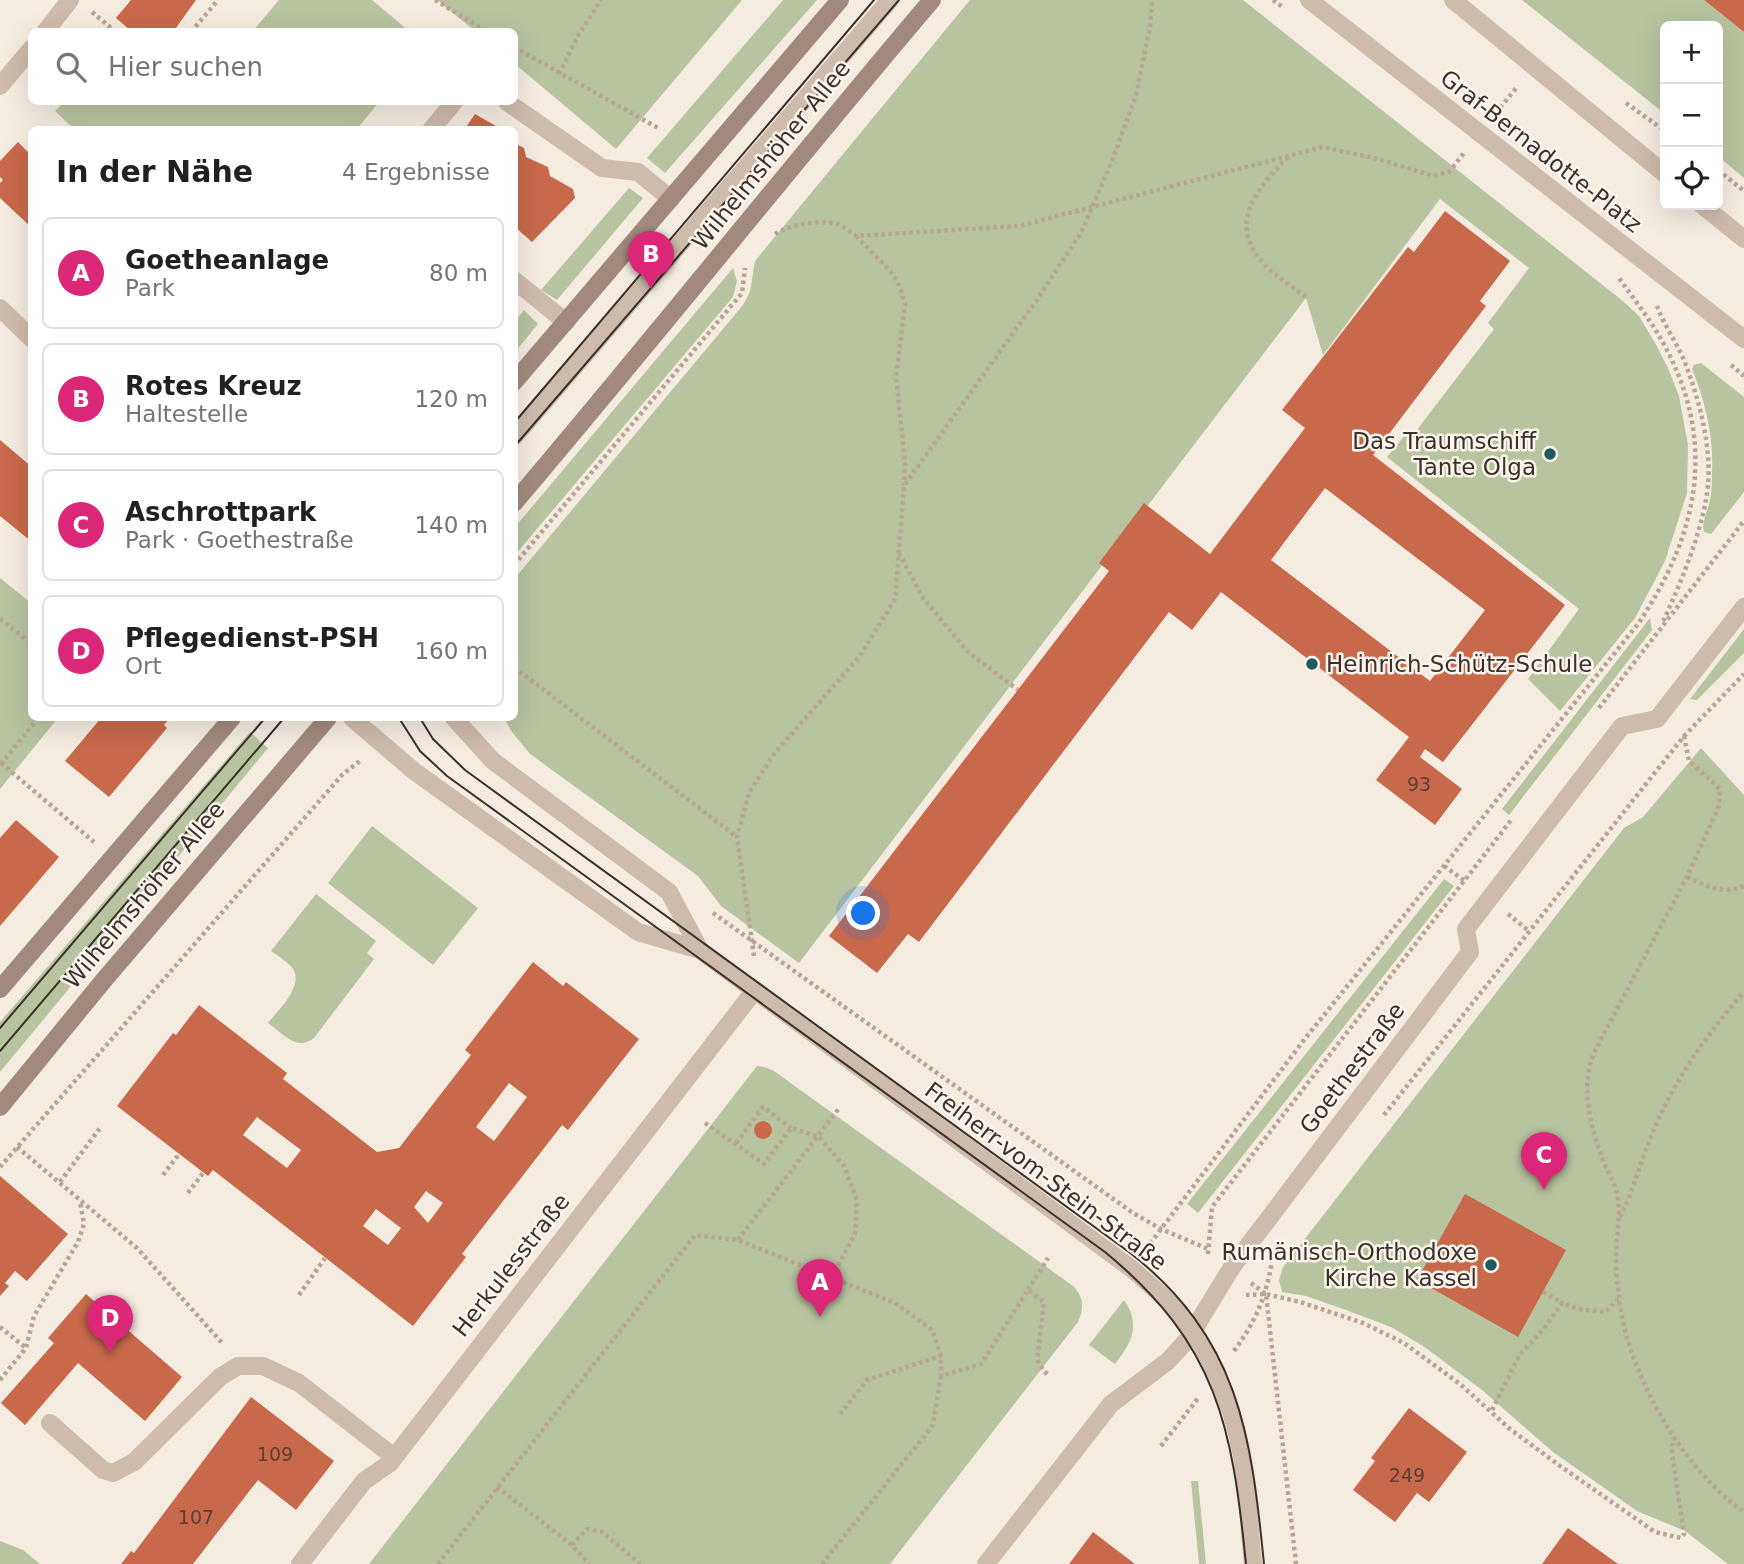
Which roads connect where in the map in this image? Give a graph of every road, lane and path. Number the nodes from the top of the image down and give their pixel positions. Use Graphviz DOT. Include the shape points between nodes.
graph roads {
  1 [pos="218,0"];
  2 [pos="435,0"];
  3 [pos="601,0"];
  4 [pos="841,0"];
  5 [pos="890,0"];
  6 [pos="932,0"];
  7 [pos="1152,0"];
  8 [pos="1309,0"];
  9 [pos="1460,2"];
  10 [pos="79,4"];
  11 [pos="50,28"];
  12 [pos="111,28"];
  13 [pos="194,28"];
  14 [pos="481,28"];
  15 [pos="518,49"];
  16 [pos="28,53"];
  17 [pos="1534,67"];
  18 [pos="559,74"];
  19 [pos="0,86"];
  20 [pos="452,105"];
  21 [pos="511,105"];
  22 [pos="434,126"];
  23 [pos="658,128"];
  24 [pos="1479,134"];
  25 [pos="1288,156"];
  26 [pos="1660,170"];
  27 [pos="1723,174"];
  28 [pos="1744,191"];
  29 [pos="671,199"];
  30 [pos="1092,208"];
  31 [pos="1708,210"];
  32 [pos="771,236"];
  33 [pos="856,236"];
  34 [pos="1744,239"];
  35 [pos="747,262"];
  36 [pos="1616,274"];
  37 [pos="518,283"];
  38 [pos="1307,298"];
  39 [pos="0,309"];
  40 [pos="1711,313"];
  41 [pos="566,322"];
  42 [pos="28,335"];
  43 [pos="1744,339"];
  44 [pos="518,377"];
  45 [pos="518,432"];
  46 [pos="904,486"];
  47 [pos="518,498"];
  48 [pos="898,552"];
  49 [pos="518,560"];
  50 [pos="1744,607"];
  51 [pos="0,619"];
  52 [pos="1660,630"];
  53 [pos="28,641"];
  54 [pos="518,670"];
  55 [pos="1744,674"];
  56 [pos="1018,690"];
  57 [pos="1663,711"];
  58 [pos="36,721"];
  59 [pos="229,721"];
  60 [pos="325,721"];
  61 [pos="356,721"];
  62 [pos="457,721"];
  63 [pos="1684,736"];
  64 [pos="366,757"];
  65 [pos="1,764"];
  66 [pos="737,836"];
  67 [pos="96,843"];
  68 [pos="1687,877"];
  69 [pos="1744,886"];
  70 [pos="700,950"];
  71 [pos="0,989"];
  72 [pos="755,990"];
  73 [pos="1744,992"];
  74 [pos="0,1107"];
  75 [pos="840,1107"];
  76 [pos="1384,1116"];
  77 [pos="705,1123"];
  78 [pos="100,1128"];
  79 [pos="791,1128"];
  80 [pos="819,1137"];
  81 [pos="736,1143"];
  82 [pos="17,1147"];
  83 [pos="179,1154"];
  84 [pos="0,1167"];
  85 [pos="203,1173"];
  86 [pos="163,1175"];
  87 [pos="60,1182"];
  88 [pos="188,1193"];
  89 [pos="80,1200"];
  90 [pos="1619,1218"];
  91 [pos="738,1240"];
  92 [pos="1273,1257"];
  93 [pos="325,1258"];
  94 [pos="1048,1258"];
  95 [pos="832,1276"];
  96 [pos="1028,1290"];
  97 [pos="1543,1292"];
  98 [pos="299,1294"];
  99 [pos="1266,1294"];
  100 [pos="1619,1298"];
  101 [pos="1562,1303"];
  102 [pos="0,1327"];
  103 [pos="1193,1332"];
  104 [pos="26,1348"];
  105 [pos="941,1356"];
  106 [pos="238,1366"];
  107 [pos="941,1376"];
  108 [pos="1049,1376"];
  109 [pos="0,1380"];
  110 [pos="1492,1410"];
  111 [pos="840,1414"];
  112 [pos="50,1423"];
  113 [pos="1673,1438"];
  114 [pos="394,1457"];
  115 [pos="497,1487"];
  116 [pos="1744,1512"];
  117 [pos="572,1545"];
  118 [pos="300,1564"];
  119 [pos="438,1564"];
  120 [pos="589,1564"];
  121 [pos="640,1564"];
  122 [pos="821,1564"];
  123 [pos="986,1564"];
  124 [pos="1253,1564"];
  125 [pos="1296,1564"];
  1 -- 13 [label="path"];
  2 -- 14 [label="path"];
  3 -- 18 [label="path"];
  4 -- 29 [label="main road, Wilhelmshöher Allee"];
  5 -- 45 [label="street"];
  6 -- 47 [label="main road, Wilhelmshöher Allee"];
  7 -- 30 [label="path" via="1136,95"];
  8 -- 24 [label="street, Graf-Bernadotte-Platz"];
  9 -- 17 [label="street"];
  10 -- 11 [label="street"];
  10 -- 12 [label="path"];
  15 -- 18 [label="path"];
  16 -- 19 [label="street"];
  17 -- 24 [label="path"];
  17 -- 26 [label="street"];
  18 -- 23 [label="path"];
  20 -- 22 [label="street"];
  21 -- 29 [label="street" via="602,168 638,172"];
  24 -- 25 [label="path" via="1450,171 1434,176 1323,147"];
  24 -- 40 [label="street, Graf-Bernadotte-Platz"];
  25 -- 30 [label="path"];
  25 -- 38 [label="path" via="1250,205 1245,225 1252,250 1265,266"];
  27 -- 28 [label="path"];
  29 -- 41 [label="main road, Wilhelmshöher Allee"];
  30 -- 33 [label="path" via="1019,226"];
  30 -- 46 [label="path" via="1036,301"];
  31 -- 34 [label="street"];
  32 -- 33 [label="path" via="818,222 840,224"];
  33 -- 46 [label="path" via="892,273 905,304 896,377"];
  35 -- 49 [label="path" via="742,293"];
  36 -- 66 [label="path" via="1661,340 1693,424 1695,488 1668,573 1639,624 1304,1040 1161,1229 753,942"];
  37 -- 41 [label="street"];
  39 -- 42 [label="street"];
  40 -- 43 [label="street, Graf-Bernadotte-Platz"];
  40 -- 52 [label="path" via="1688,314 1656,306 1698,400 1708,468 1706,500 1695,539"];
  41 -- 44 [label="main road, Wilhelmshöher Allee"];
  46 -- 48 [label="path"];
  48 -- 56 [label="path" via="923,598 968,652"];
  48 -- 66 [label="path" via="895,599 860,656 773,755 749,793"];
  50 -- 57 [label="street, Goethestraße"];
  51 -- 53 [label="path"];
  54 -- 66 [label="path"];
  55 -- 63 [label="path"];
  57 -- 63 [label="path"];
  57 -- 103 [label="street, Goethestraße" via="1657,719 1622,726 1488,899 1466,929 1470,952 1232,1267"];
  58 -- 65 [label="path"];
  59 -- 71 [label="main road, Wilhelmshöher Allee"];
  60 -- 74 [label="main road, Wilhelmshöher Allee"];
  61 -- 70 [label="street, Freiherr-vom-Stein-Straße" via="414,771 638,932"];
  62 -- 70 [label="street, Freiherr-vom-Stein-Straße" via="493,761 669,892"];
  63 -- 68 [label="path" via="1689,761 1720,789 1719,806"];
  63 -- 76 [label="path"];
  64 -- 82 [label="path" via="342,775"];
  65 -- 67 [label="path"];
  68 -- 69 [label="path" via="1707,887 1732,891"];
  68 -- 90 [label="path" via="1590,1063 1587,1110 1615,1189"];
  70 -- 72 [label="street, Freiherr-vom-Stein-Straße"];
  72 -- 103 [label="street, Freiherr-vom-Stein-Straße" via="1132,1269"];
  72 -- 114 [label="street, Herkulesstraße"];
  73 -- 90 [label="path" via="1713,1027 1684,1071 1651,1135"];
  75 -- 80 [label="path"];
  77 -- 81 [label="path"];
  78 -- 87 [label="path"];
  79 -- 80 [label="path"];
  79 -- 81 [label="path" via="764,1164"];
  79 -- 81 [label="path" via="763,1107"];
  80 -- 91 [label="path"];
  80 -- 95 [label="path" via="844,1166 857,1200 855,1234"];
  82 -- 84 [label="path"];
  82 -- 87 [label="path"];
  83 -- 86 [label="path"];
  85 -- 88 [label="path"];
  87 -- 89 [label="path"];
  89 -- 104 [label="path" via="84,1224 78,1241 34,1316"];
  89 -- 106 [label="path" via="156,1267 218,1335"];
  90 -- 100 [label="path"];
  91 -- 95 [label="path"];
  91 -- 115 [label="path" via="695,1235"];
  92 -- 99 [label="path"];
  93 -- 98 [label="path"];
  94 -- 96 [label="path"];
  95 -- 105 [label="path" via="895,1303 932,1330"];
  96 -- 107 [label="path" via="981,1364"];
  96 -- 108 [label="path" via="1044,1302 1037,1359"];
  97 -- 101 [label="path"];
  99 -- 110 [label="path" via="1363,1323 1404,1343"];
  99 -- 125 [label="path"];
  100 -- 101 [label="path" via="1606,1312"];
  100 -- 113 [label="path" via="1628,1342"];
  101 -- 110 [label="path" via="1520,1354"];
  102 -- 104 [label="path"];
  103 -- 123 [label="street, Goethestraße" via="1168,1360 1111,1404"];
  103 -- 124 [label="street, Freiherr-vom-Stein-Straße" via="1234,1421"];
  104 -- 109 [label="path"];
  105 -- 107 [label="path"];
  105 -- 111 [label="path" via="867,1380"];
  106 -- 112 [label="street" via="220,1377 134,1461 113,1473 103,1470"];
  106 -- 114 [label="street" via="263,1366 299,1383"];
  107 -- 122 [label="path" via="933,1425"];
  110 -- 113 [label="path" via="1550,1459 1655,1532 1681,1538"];
  113 -- 116 [label="path" via="1709,1484"];
  114 -- 118 [label="street, Herkulesstraße" via="364,1481"];
  115 -- 117 [label="path"];
  115 -- 119 [label="path"];
  117 -- 120 [label="path"];
  117 -- 121 [label="path" via="587,1529 602,1532"];
}
